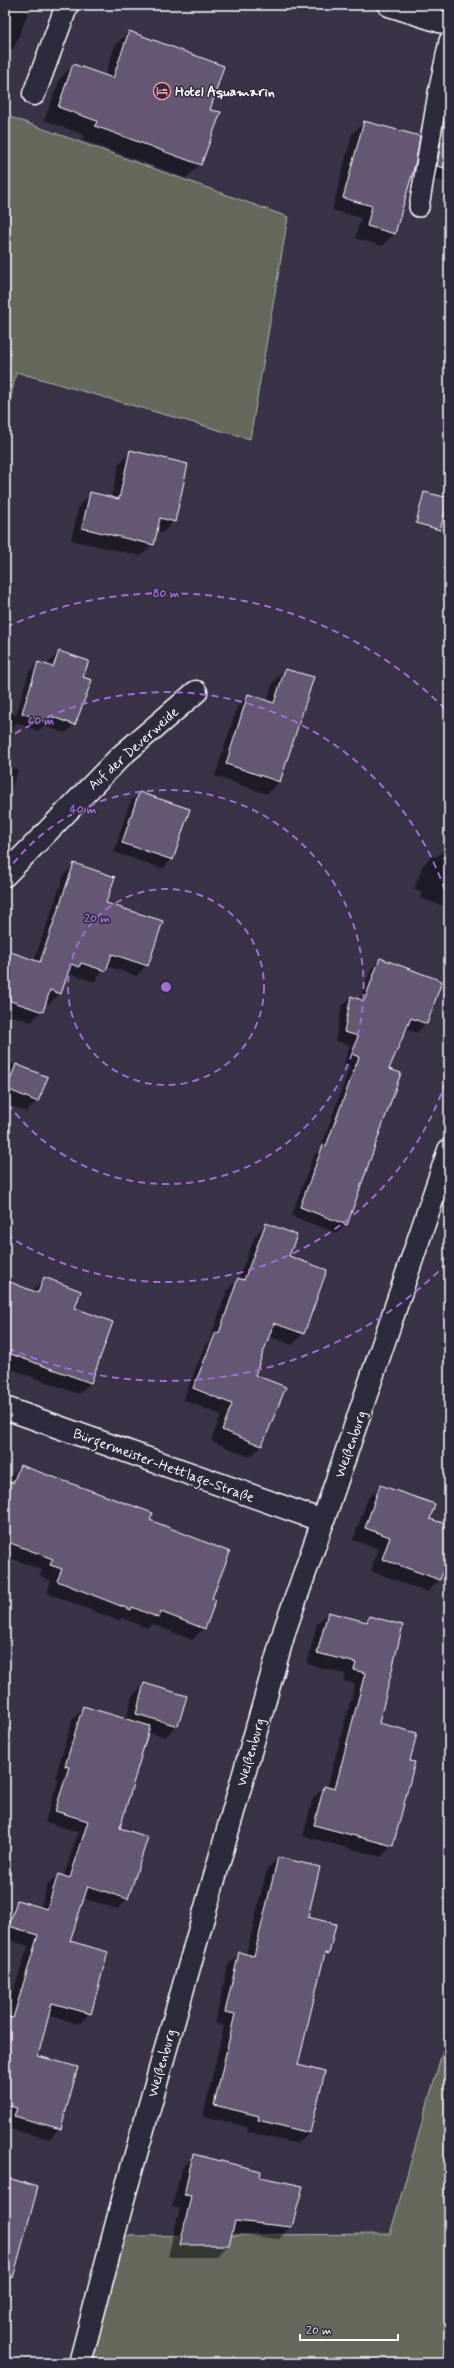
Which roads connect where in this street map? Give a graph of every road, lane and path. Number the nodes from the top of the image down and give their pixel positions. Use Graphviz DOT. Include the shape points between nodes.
graph roads {
  1 [pos="67,5"];
  2 [pos="389,5"];
  3 [pos="449,24"];
  4 [pos="449,41"];
  5 [pos="34,94"];
  6 [pos="419,207"];
  7 [pos="196,692"];
  8 [pos="5,875"];
  9 [pos="449,1150"];
  10 [pos="5,1408"];
  11 [pos="323,1521"];
  12 [pos="80,2363"];
  1 -- 5 [label="street"];
  2 -- 3 [label="street"];
  4 -- 6 [label="lane"];
  7 -- 8 [label="street, Auf der Deverweide" via="121,756"];
  9 -- 11 [label="street, Weißenburg"];
  10 -- 11 [label="street, Bürgermeister-Hettlage-Straße"];
  11 -- 12 [label="street, Weißenburg" via="282,1637 126,2188"];
}
